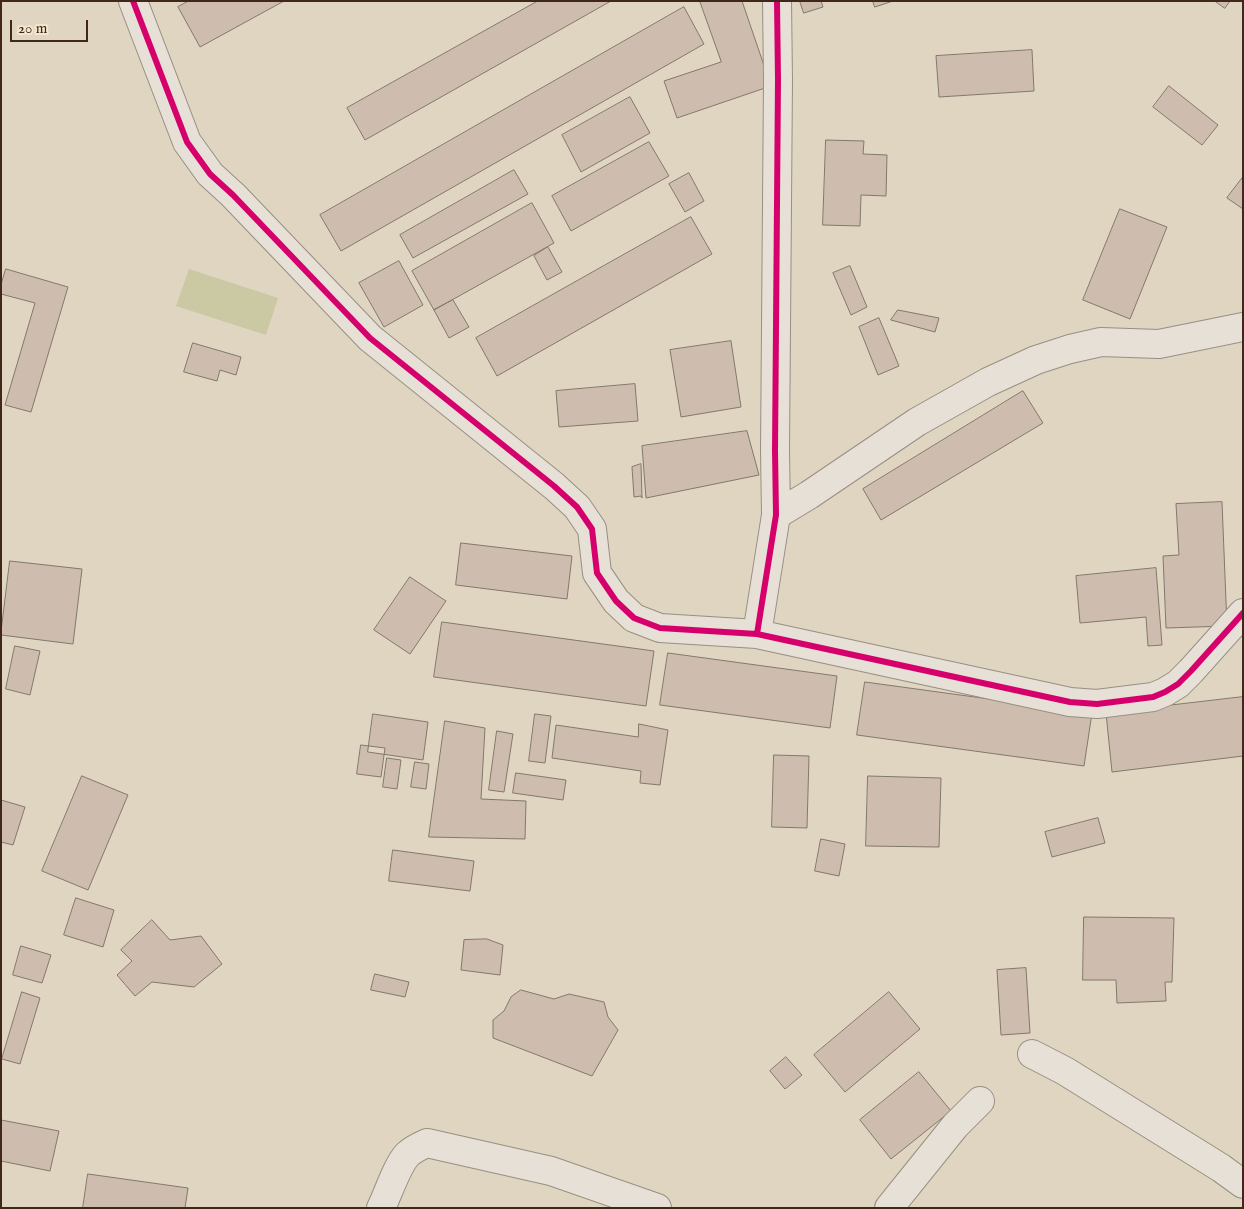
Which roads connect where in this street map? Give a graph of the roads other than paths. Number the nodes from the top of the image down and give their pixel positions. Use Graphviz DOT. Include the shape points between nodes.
graph roads {
  1 [pos="133,1"];
  2 [pos="777,1"];
  3 [pos="1243,327"];
  4 [pos="776,515"];
  5 [pos="1243,613"];
  6 [pos="756,634"];
  7 [pos="1032,1054"];
  8 [pos="980,1101"];
  9 [pos="1243,1184"];
  10 [pos="381,1208"];
  11 [pos="657,1208"];
  12 [pos="889,1208"];
  1 -- 6 [label="street" via="187,142 210,174 370,338 577,507 592,529 597,573 616,601 634,618 660,628"];
  2 -- 4 [label="street"];
  3 -- 4 [label="street" via="1159,344 1101,342 1036,360 988,382 918,422"];
  4 -- 6 [label="street"];
  5 -- 6 [label="street" via="1178,684 1153,696 1097,704 1070,702"];
  7 -- 9 [label="street" via="1065,1071"];
  8 -- 12 [label="street" via="954,1126"];
  10 -- 11 [label="street" via="407,1155 427,1143 551,1172"];
}
